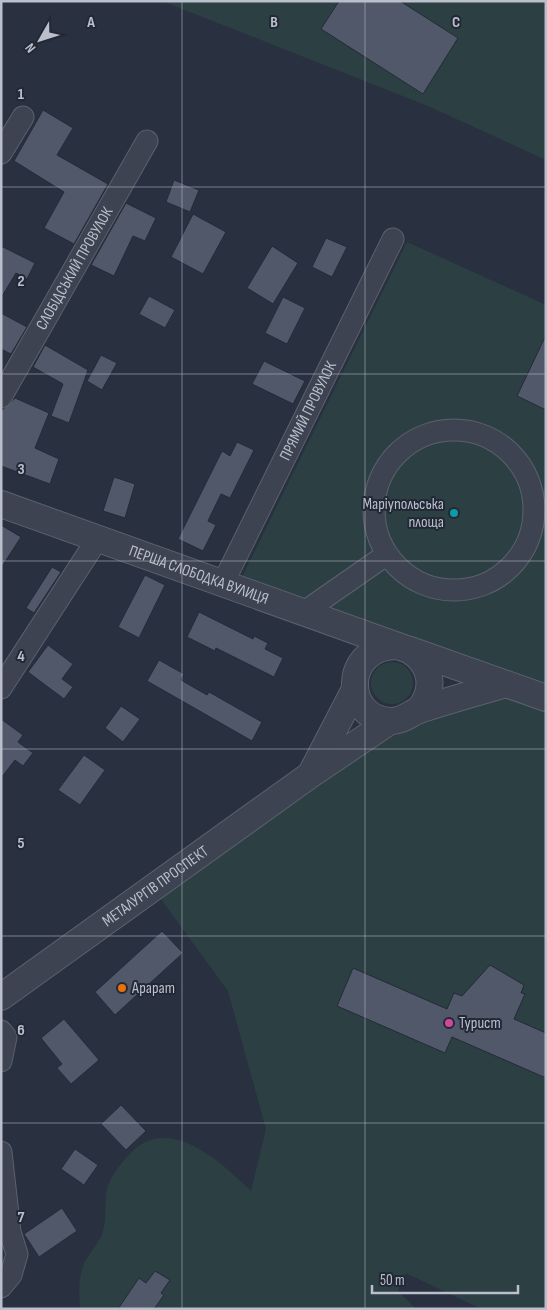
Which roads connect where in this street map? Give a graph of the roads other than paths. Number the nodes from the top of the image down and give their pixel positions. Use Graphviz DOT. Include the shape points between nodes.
graph roads {
  1 [pos="23,117"];
  2 [pos="147,141"];
  3 [pos="1,153"];
  4 [pos="393,239"];
  5 [pos="1,397"];
  6 [pos="1,504"];
  7 [pos="98,538"];
  8 [pos="386,555"];
  9 [pos="224,583"];
  10 [pos="304,612"];
  11 [pos="346,627"];
  12 [pos="403,648"];
  13 [pos="357,677"];
  14 [pos="506,684"];
  15 [pos="1,688"];
  16 [pos="546,698"];
  17 [pos="419,710"];
  18 [pos="390,721"];
  19 [pos="310,775"];
  20 [pos="1,997"];
  21 [pos="1,1031"];
  22 [pos="1,1061"];
  23 [pos="1,1152"];
  24 [pos="1,1287"];
  1 -- 3 [label="street"];
  2 -- 5 [label="street, СЛОБІДСЬКИЙ ПРОВУЛОК"];
  4 -- 9 [label="street, ПРЯМИЙ ПРОВУЛОК"];
  6 -- 7 [label="street, ПЕРША СЛОБОДКА ВУЛИЦЯ"];
  7 -- 9 [label="street, ПЕРША СЛОБОДКА ВУЛИЦЯ"];
  7 -- 15 [label="street"];
  8 -- 8 [label="street" via="375,531 372,505 378,480 393,455 417,437 445,429 474,431 500,443 521,464 532,491 534,520 525,548 507,571 482,586 454,591 428,587 404,574"];
  8 -- 10 [label="street"];
  9 -- 10 [label="street, ПЕРША СЛОБОДКА ВУЛИЦЯ"];
  10 -- 11 [label="street, ПЕРША СЛОБОДКА ВУЛИЦЯ"];
  11 -- 12 [label="street, ПЕРША СЛОБОДКА ВУЛИЦЯ"];
  11 -- 13 [label="street"];
  12 -- 13 [label="street" via="380,647 372,651"];
  12 -- 14 [label="street, ПЕРША СЛОБОДКА ВУЛИЦЯ"];
  12 -- 17 [label="street" via="422,660 430,681 428,696"];
  13 -- 18 [label="street" via="364,708 376,717"];
  13 -- 19 [label="street"];
  14 -- 16 [label="street, ПЕРША СЛОБОДКА ВУЛИЦЯ"];
  14 -- 17 [label="street"];
  17 -- 18 [label="street" via="406,718"];
  18 -- 19 [label="street, МЕТАЛУРГІВ ПРОСПЕКТ"];
  19 -- 20 [label="street, МЕТАЛУРГІВ ПРОСПЕКТ"];
  21 -- 22 [label="street" via="6,1037"];
  23 -- 24 [label="street" via="10,1232 16,1254 11,1275"];
}
